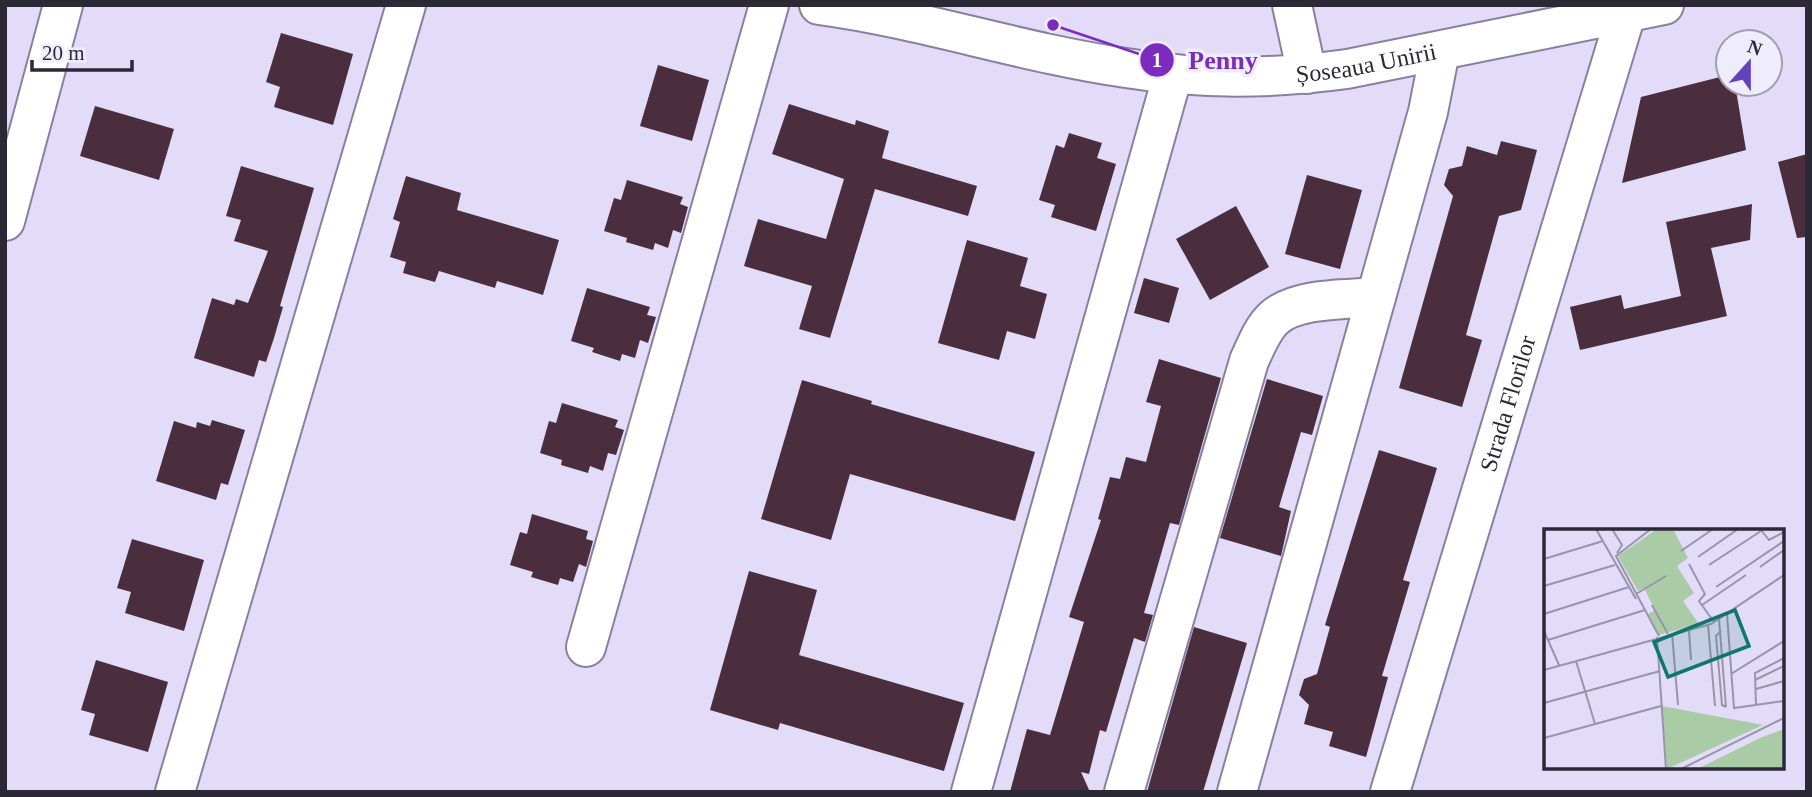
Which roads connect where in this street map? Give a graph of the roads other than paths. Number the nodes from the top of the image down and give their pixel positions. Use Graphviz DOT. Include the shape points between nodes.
graph roads {
  1 [pos="62,5"];
  2 [pos="406,5"];
  3 [pos="769,5"];
  4 [pos="819,5"];
  5 [pos="1292,5"];
  6 [pos="1664,5"];
  7 [pos="1626,14"];
  8 [pos="1440,51"];
  9 [pos="1173,74"];
  10 [pos="1307,74"];
  11 [pos="5,221"];
  12 [pos="1376,297"];
  13 [pos="586,647"];
  14 [pos="175,792"];
  15 [pos="971,792"];
  16 [pos="1124,792"];
  17 [pos="1237,792"];
  18 [pos="1390,792"];
  1 -- 11 [label="street"];
  2 -- 14 [label="street"];
  3 -- 13 [label="street"];
  4 -- 9 [label="street, Șoseaua Unirii"];
  5 -- 10 [label="street"];
  6 -- 7 [label="street, Șoseaua Unirii"];
  7 -- 8 [label="street, Șoseaua Unirii"];
  7 -- 18 [label="street, Strada Florilor"];
  8 -- 10 [label="street, Șoseaua Unirii"];
  8 -- 12 [label="street" via="1428,112"];
  9 -- 10 [label="street, Șoseaua Unirii" via="1245,78"];
  9 -- 15 [label="street"];
  12 -- 16 [label="street" via="1301,304 1273,318 1261,334 1249,360"];
  12 -- 17 [label="street"];
}
